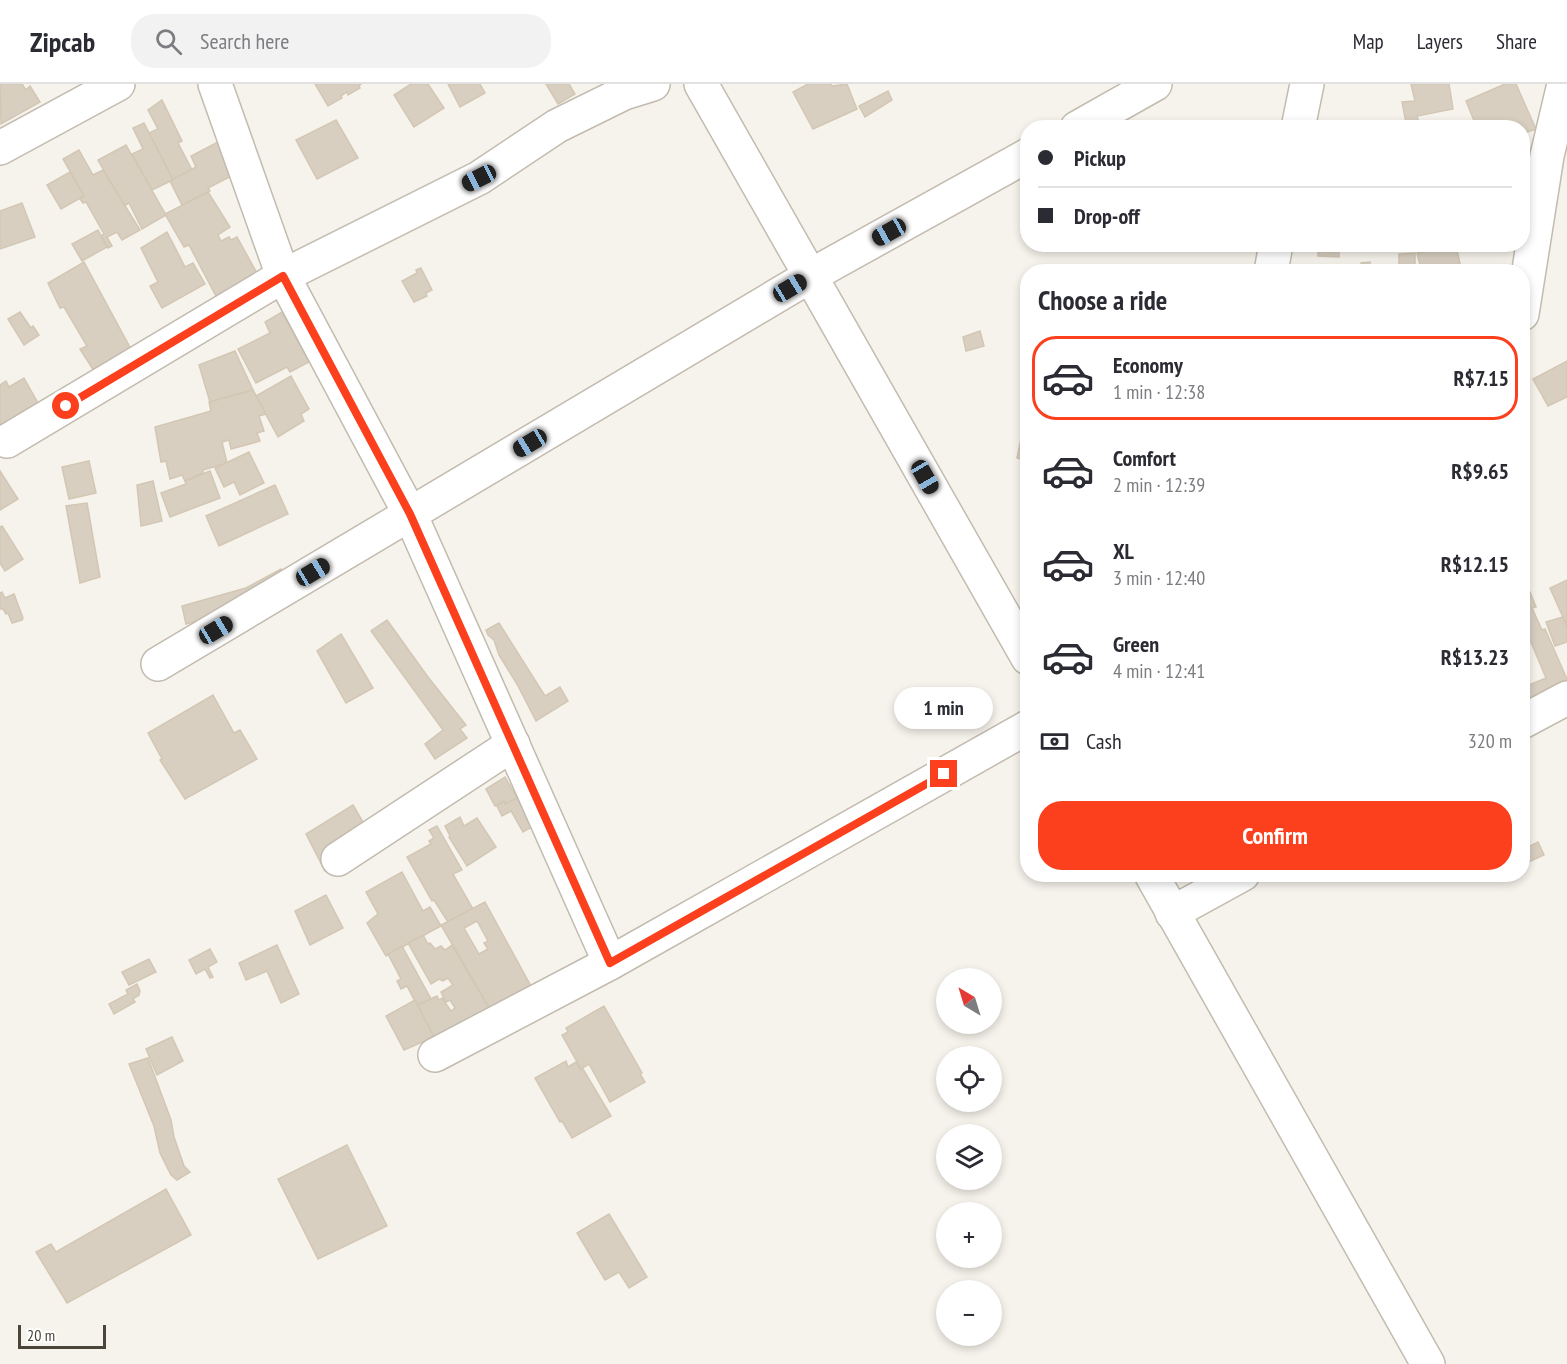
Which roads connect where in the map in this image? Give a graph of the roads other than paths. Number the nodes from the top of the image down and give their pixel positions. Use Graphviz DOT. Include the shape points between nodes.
graph roads {
  1 [pos="118,84"];
  2 [pos="215,84"];
  3 [pos="652,84"];
  4 [pos="701,84"];
  5 [pos="1155,84"];
  6 [pos="1307,84"];
  7 [pos="1564,84"];
  8 [pos="1091,120"];
  9 [pos="1300,120"];
  10 [pos="0,148"];
  11 [pos="1020,159"];
  12 [pos="1530,264"];
  13 [pos="283,276"];
  14 [pos="810,276"];
  15 [pos="7,441"];
  16 [pos="410,514"];
  17 [pos="1020,644"];
  18 [pos="158,664"];
  19 [pos="1567,698"];
  20 [pos="1530,718"];
  21 [pos="1020,732"];
  22 [pos="513,744"];
  23 [pos="338,859"];
  24 [pos="1156,882"];
  25 [pos="1228,882"];
  26 [pos="1172,913"];
  27 [pos="610,963"];
  28 [pos="435,1056"];
  29 [pos="1428,1364"];
  1 -- 10 [label="street"];
  2 -- 13 [label="street"];
  3 -- 13 [label="street" via="624,93 557,126 479,178"];
  4 -- 14 [label="street"];
  5 -- 8 [label="street"];
  6 -- 9 [label="street"];
  7 -- 12 [label="street" via="1547,156"];
  11 -- 14 [label="street"];
  13 -- 15 [label="street"];
  13 -- 16 [label="street"];
  14 -- 16 [label="street"];
  14 -- 17 [label="street"];
  16 -- 18 [label="street"];
  16 -- 22 [label="street"];
  19 -- 20 [label="street"];
  21 -- 27 [label="street"];
  22 -- 23 [label="street"];
  22 -- 27 [label="street"];
  24 -- 26 [label="street"];
  25 -- 26 [label="street"];
  26 -- 29 [label="street"];
  27 -- 28 [label="street"];
}
